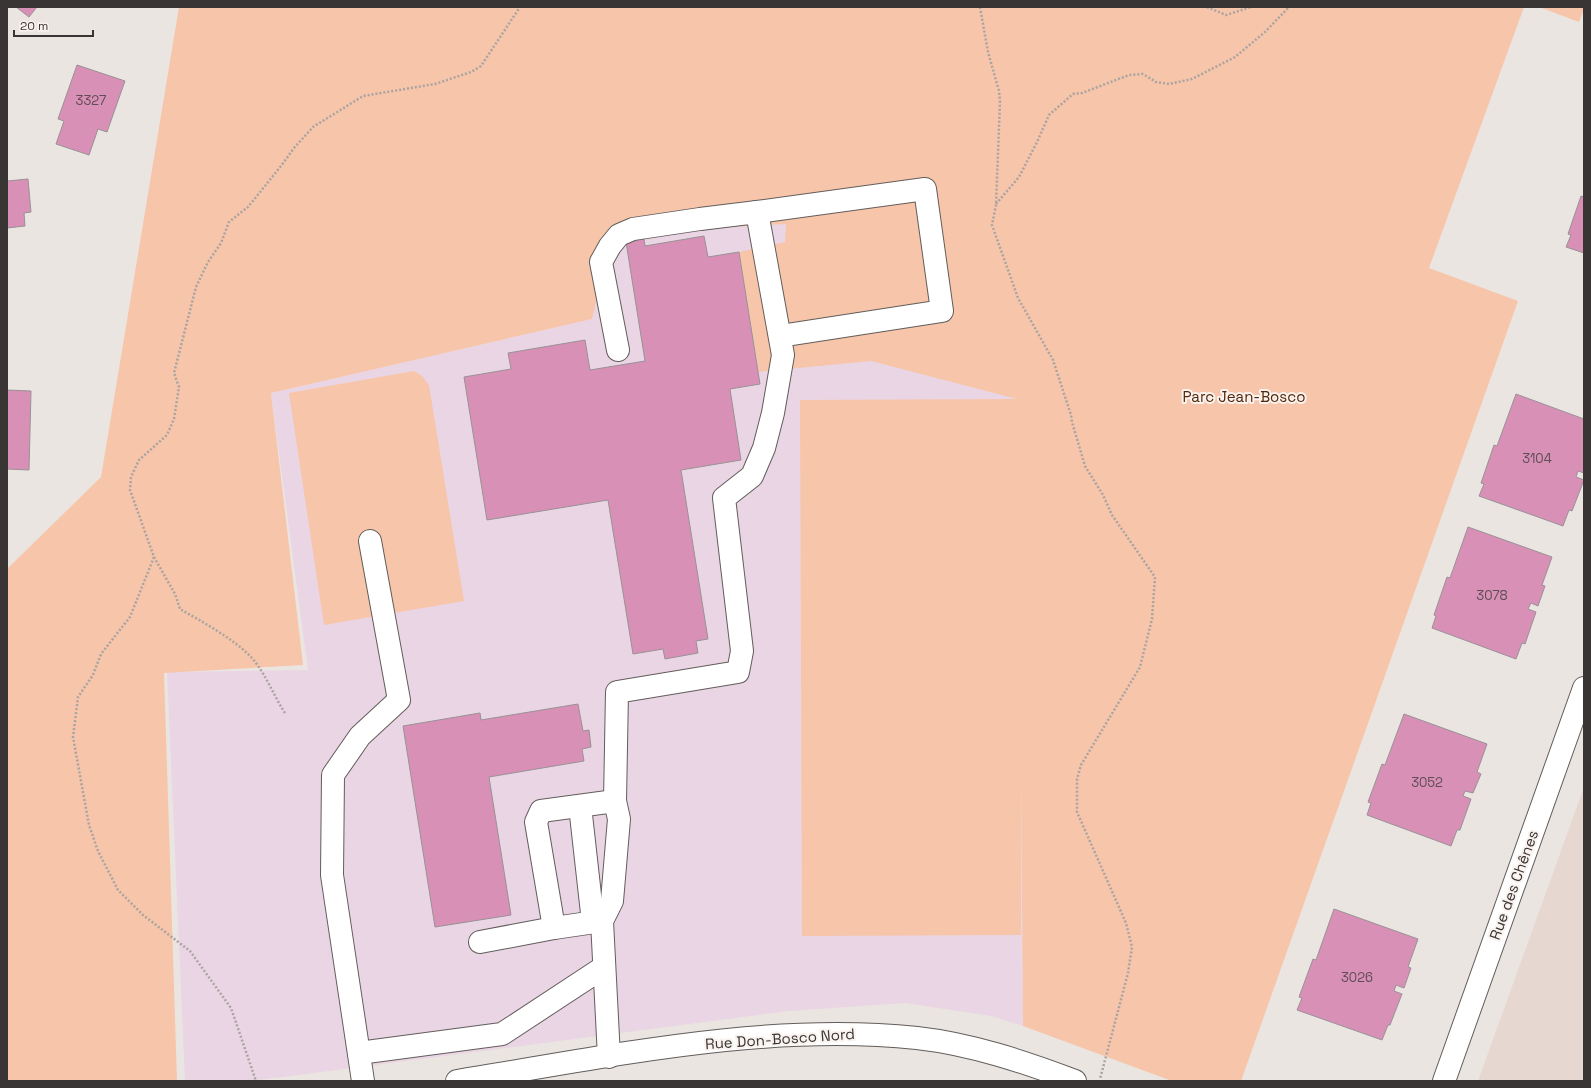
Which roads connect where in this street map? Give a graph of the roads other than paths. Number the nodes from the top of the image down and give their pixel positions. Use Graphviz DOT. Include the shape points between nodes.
graph roads {
  1 [pos="757,212"];
  2 [pos="780,336"];
  3 [pos="618,350"];
  4 [pos="370,541"];
  5 [pos="1584,688"];
  6 [pos="615,801"];
  7 [pos="580,806"];
  8 [pos="598,922"];
  9 [pos="554,928"];
  10 [pos="480,942"];
  11 [pos="604,968"];
  12 [pos="359,1053"];
  13 [pos="608,1057"];
  14 [pos="514,1076"];
  15 [pos="363,1081"];
  16 [pos="457,1081"];
  17 [pos="1075,1081"];
  18 [pos="1444,1081"];
  1 -- 2 [label="street"];
  1 -- 2 [label="street" via="925,189 942,311"];
  1 -- 3 [label="street" via="633,229 620,235 601,262"];
  2 -- 6 [label="street" via="783,355 764,448 752,476 724,498 742,651 738,672 616,692"];
  4 -- 12 [label="street" via="399,700 360,736 333,775 332,875"];
  5 -- 18 [label="street, Rue des Chênes"];
  6 -- 7 [label="street"];
  6 -- 8 [label="street" via="619,819 612,901"];
  7 -- 8 [label="street"];
  7 -- 9 [label="street" via="541,811 536,822"];
  8 -- 9 [label="street"];
  8 -- 11 [label="street"];
  9 -- 10 [label="street"];
  11 -- 12 [label="street" via="502,1034"];
  11 -- 13 [label="street"];
  12 -- 15 [label="street"];
  13 -- 14 [label="street, Rue Don-Bosco Nord"];
  13 -- 17 [label="street, Rue Don-Bosco Nord" via="753,1038 861,1034 919,1038 969,1048 1026,1063"];
  14 -- 16 [label="street, Rue Don-Bosco Nord"];
}
